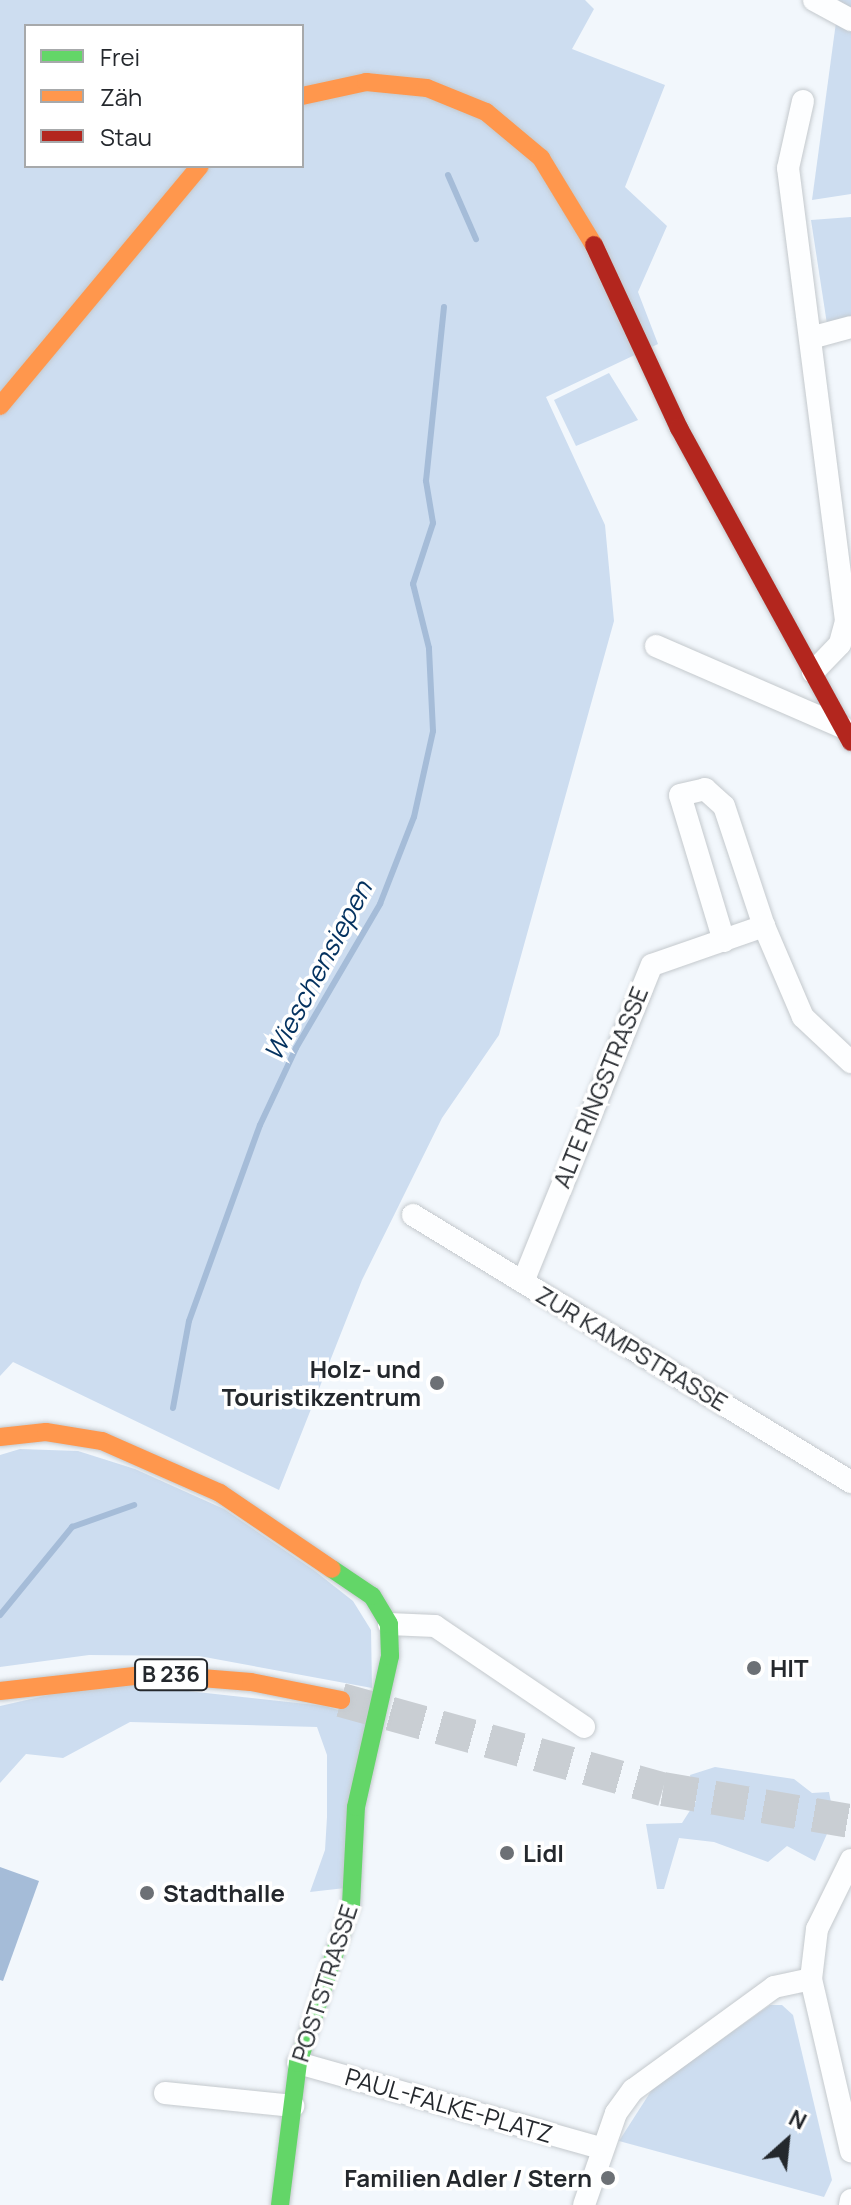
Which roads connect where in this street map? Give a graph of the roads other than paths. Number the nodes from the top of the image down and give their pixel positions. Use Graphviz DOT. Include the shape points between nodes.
graph roads {
  1 [pos="814,0"];
  2 [pos="851,20"];
  3 [pos="304,96"];
  4 [pos="803,101"];
  5 [pos="198,168"];
  6 [pos="851,327"];
  7 [pos="814,337"];
  8 [pos="0,406"];
  9 [pos="845,552"];
  10 [pos="656,646"];
  11 [pos="813,672"];
  12 [pos="847,735"];
  13 [pos="764,926"];
  14 [pos="724,941"];
  15 [pos="851,1062"];
  16 [pos="413,1215"];
  17 [pos="523,1282"];
  18 [pos="0,1437"];
  19 [pos="851,1482"];
  20 [pos="389,1624"];
  21 [pos="0,1691"];
  22 [pos="341,1700"];
  23 [pos="584,1727"];
  24 [pos="851,1860"];
  25 [pos="811,1979"];
  26 [pos="298,2063"];
  27 [pos="165,2093"];
  28 [pos="293,2106"];
  29 [pos="601,2148"];
  30 [pos="851,2151"];
  31 [pos="280,2205"];
  32 [pos="584,2205"];
  1 -- 2 [label="street"];
  3 -- 11 [label="main road" via="366,82 427,88 486,112 529,146 583,221 658,386"];
  4 -- 7 [label="street" via="788,168"];
  5 -- 8 [label="main road"];
  6 -- 7 [label="street"];
  7 -- 9 [label="street"];
  9 -- 11 [label="street" via="846,632"];
  10 -- 12 [label="street"];
  11 -- 12 [label="main road"];
  13 -- 14 [label="street, ALTE RINGSTRASSE"];
  13 -- 14 [label="street" via="724,806 705,789 680,795"];
  13 -- 15 [label="street" via="803,1017"];
  14 -- 17 [label="street, ALTE RINGSTRASSE" via="648,970"];
  16 -- 17 [label="street, ZUR KAMPSTRASSE"];
  17 -- 19 [label="street, ZUR KAMPSTRASSE"];
  18 -- 20 [label="main road" via="46,1432 84,1436 207,1487 372,1596"];
  20 -- 23 [label="street" via="428,1624"];
  20 -- 26 [label="main road, POSTSTRASSE" via="390,1656 356,1807 351,1905"];
  21 -- 22 [label="main road, B 236" via="152,1674 251,1682"];
  24 -- 25 [label="street" via="817,1929"];
  25 -- 29 [label="street" via="774,1987 665,2061 624,2101"];
  25 -- 30 [label="street"];
  26 -- 28 [label="main road, POSTSTRASSE"];
  26 -- 29 [label="street, PAUL-FALKE-PLATZ"];
  27 -- 28 [label="street"];
  28 -- 31 [label="main road, POSTSTRASSE"];
  29 -- 32 [label="street"];
}
